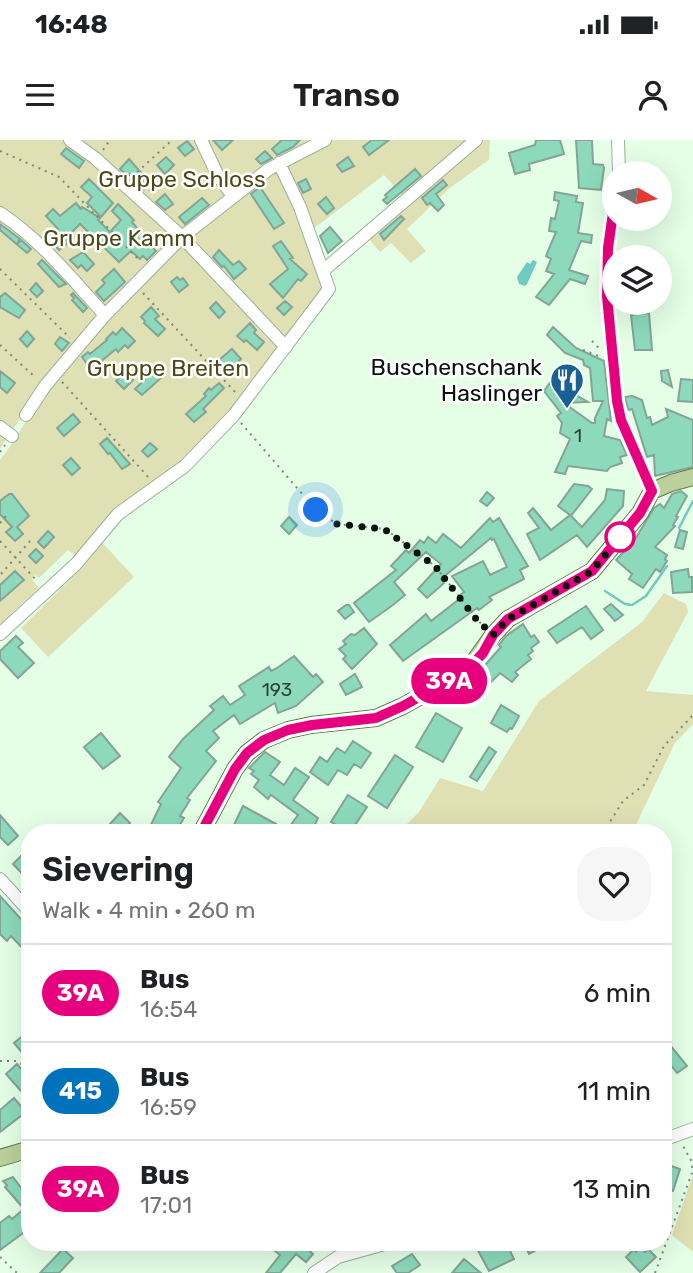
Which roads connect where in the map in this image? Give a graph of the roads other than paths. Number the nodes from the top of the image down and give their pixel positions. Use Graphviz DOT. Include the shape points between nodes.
graph roads {
  1 [pos="71,140"];
  2 [pos="201,140"];
  3 [pos="325,140"];
  4 [pos="475,140"];
  5 [pos="618,140"];
  6 [pos="619,161"];
  7 [pos="279,163"];
  8 [pos="233,195"];
  9 [pos="0,213"];
  10 [pos="610,231"];
  11 [pos="182,237"];
  12 [pos="324,270"];
  13 [pos="105,315"];
  14 [pos="286,346"];
  15 [pos="26,415"];
  16 [pos="0,427"];
  17 [pos="12,436"];
  18 [pos="693,477"];
  19 [pos="652,491"];
  20 [pos="0,634"];
  21 [pos="209,824"];
  22 [pos="0,880"];
  23 [pos="21,902"];
  24 [pos="693,1129"];
  25 [pos="672,1138"];
  26 [pos="21,1152"];
  27 [pos="0,1158"];
  28 [pos="360,1251"];
  29 [pos="314,1273"];
  1 -- 11 [label="street"];
  2 -- 8 [label="street"];
  3 -- 7 [label="street"];
  4 -- 12 [label="street"];
  5 -- 6 [label="street"];
  7 -- 8 [label="street"];
  7 -- 12 [label="street"];
  8 -- 11 [label="street"];
  9 -- 13 [label="street" via="38,242"];
  10 -- 19 [label="street" via="607,296 617,401"];
  11 -- 13 [label="street"];
  11 -- 14 [label="street"];
  12 -- 14 [label="street" via="329,289"];
  13 -- 15 [label="street"];
  14 -- 20 [label="street" via="245,402 185,466 118,514 76,564"];
  16 -- 17 [label="street"];
  18 -- 19 [label="main road"];
  19 -- 21 [label="main road" via="640,513 592,571 508,619 471,666 376,718 312,725 264,740 235,769"];
  22 -- 23 [label="street"];
  24 -- 25 [label="street"];
  26 -- 27 [label="main road"];
  28 -- 29 [label="street" via="338,1257"];
}
